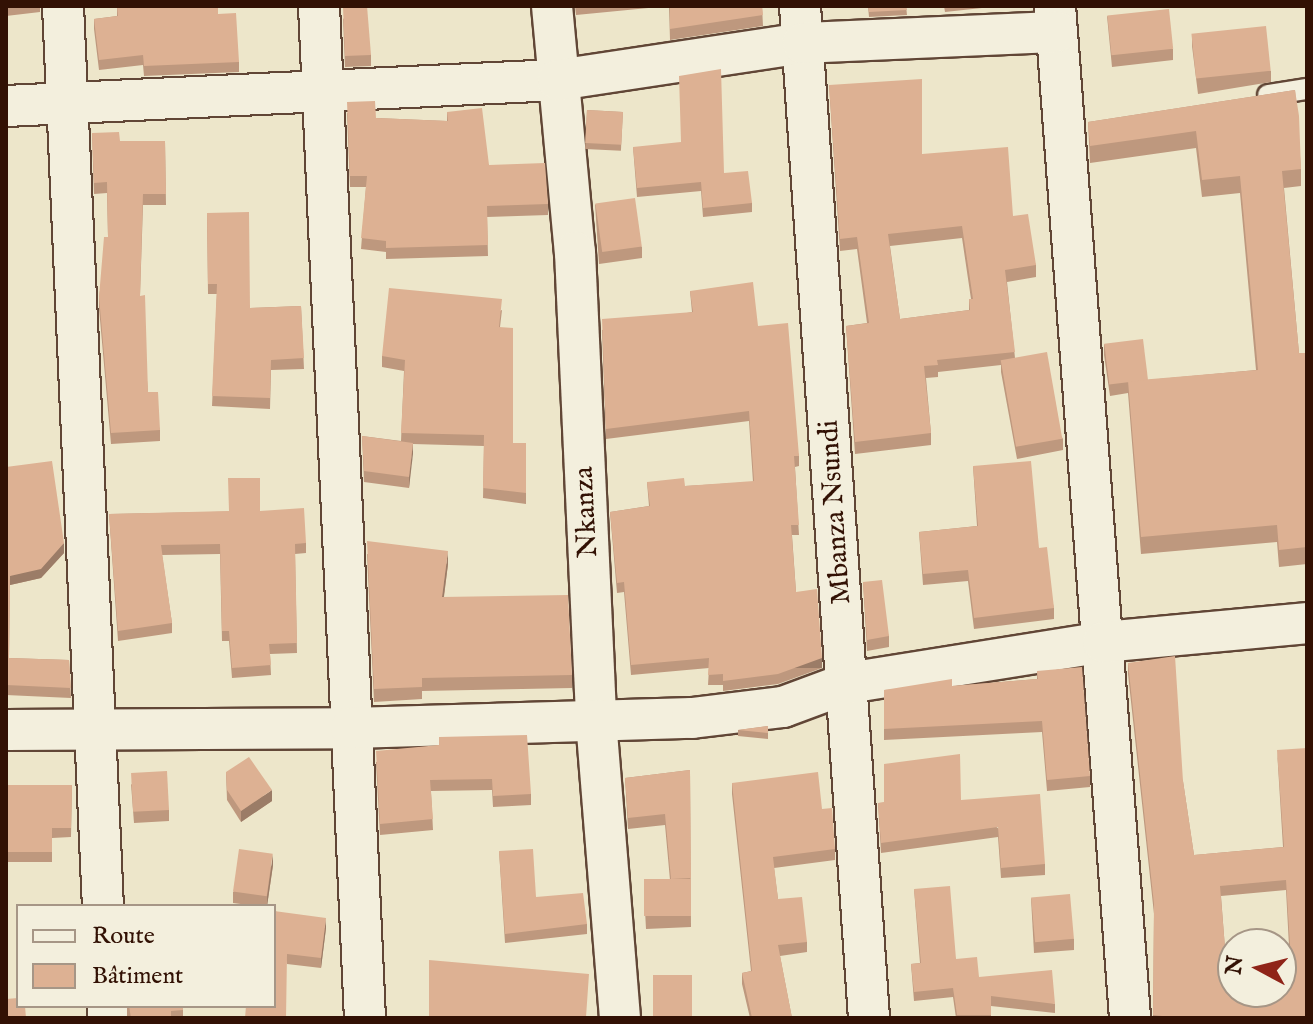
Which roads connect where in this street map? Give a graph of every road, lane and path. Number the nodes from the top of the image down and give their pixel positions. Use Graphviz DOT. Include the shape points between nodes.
graph roads {
  1 [pos="63,6"];
  2 [pos="319,6"];
  3 [pos="552,6"];
  4 [pos="1056,19"];
  5 [pos="802,25"];
  6 [pos="558,80"];
  7 [pos="1307,89"];
  8 [pos="327,91"];
  9 [pos="1247,99"];
  10 [pos="68,102"];
  11 [pos="6,106"];
  12 [pos="1307,623"];
  13 [pos="1103,642"];
  14 [pos="848,683"];
  15 [pos="596,720"];
  16 [pos="351,728"];
  17 [pos="6,730"];
  18 [pos="95,732"];
  19 [pos="103,904"];
  20 [pos="365,1018"];
  21 [pos="620,1018"];
  22 [pos="869,1018"];
  23 [pos="1130,1018"];
  1 -- 10 [label="street"];
  2 -- 8 [label="street"];
  3 -- 6 [label="street, Nkanza"];
  4 -- 5 [label="street"];
  4 -- 13 [label="street" via="1075,128"];
  5 -- 6 [label="street"];
  5 -- 14 [label="street, Mbanza Nsundi"];
  6 -- 8 [label="street"];
  6 -- 15 [label="street, Nkanza" via="575,252"];
  7 -- 9 [label="lane"];
  8 -- 10 [label="street"];
  8 -- 16 [label="street"];
  10 -- 11 [label="street"];
  10 -- 18 [label="street"];
  12 -- 13 [label="street"];
  13 -- 14 [label="street"];
  13 -- 23 [label="street"];
  14 -- 15 [label="street" via="783,707 692,718"];
  14 -- 22 [label="street, Mbanza Nsundi"];
  15 -- 16 [label="street"];
  15 -- 21 [label="street, Nkanza"];
  16 -- 18 [label="street"];
  16 -- 20 [label="street"];
  17 -- 18 [label="street"];
  18 -- 19 [label="street"];
}
